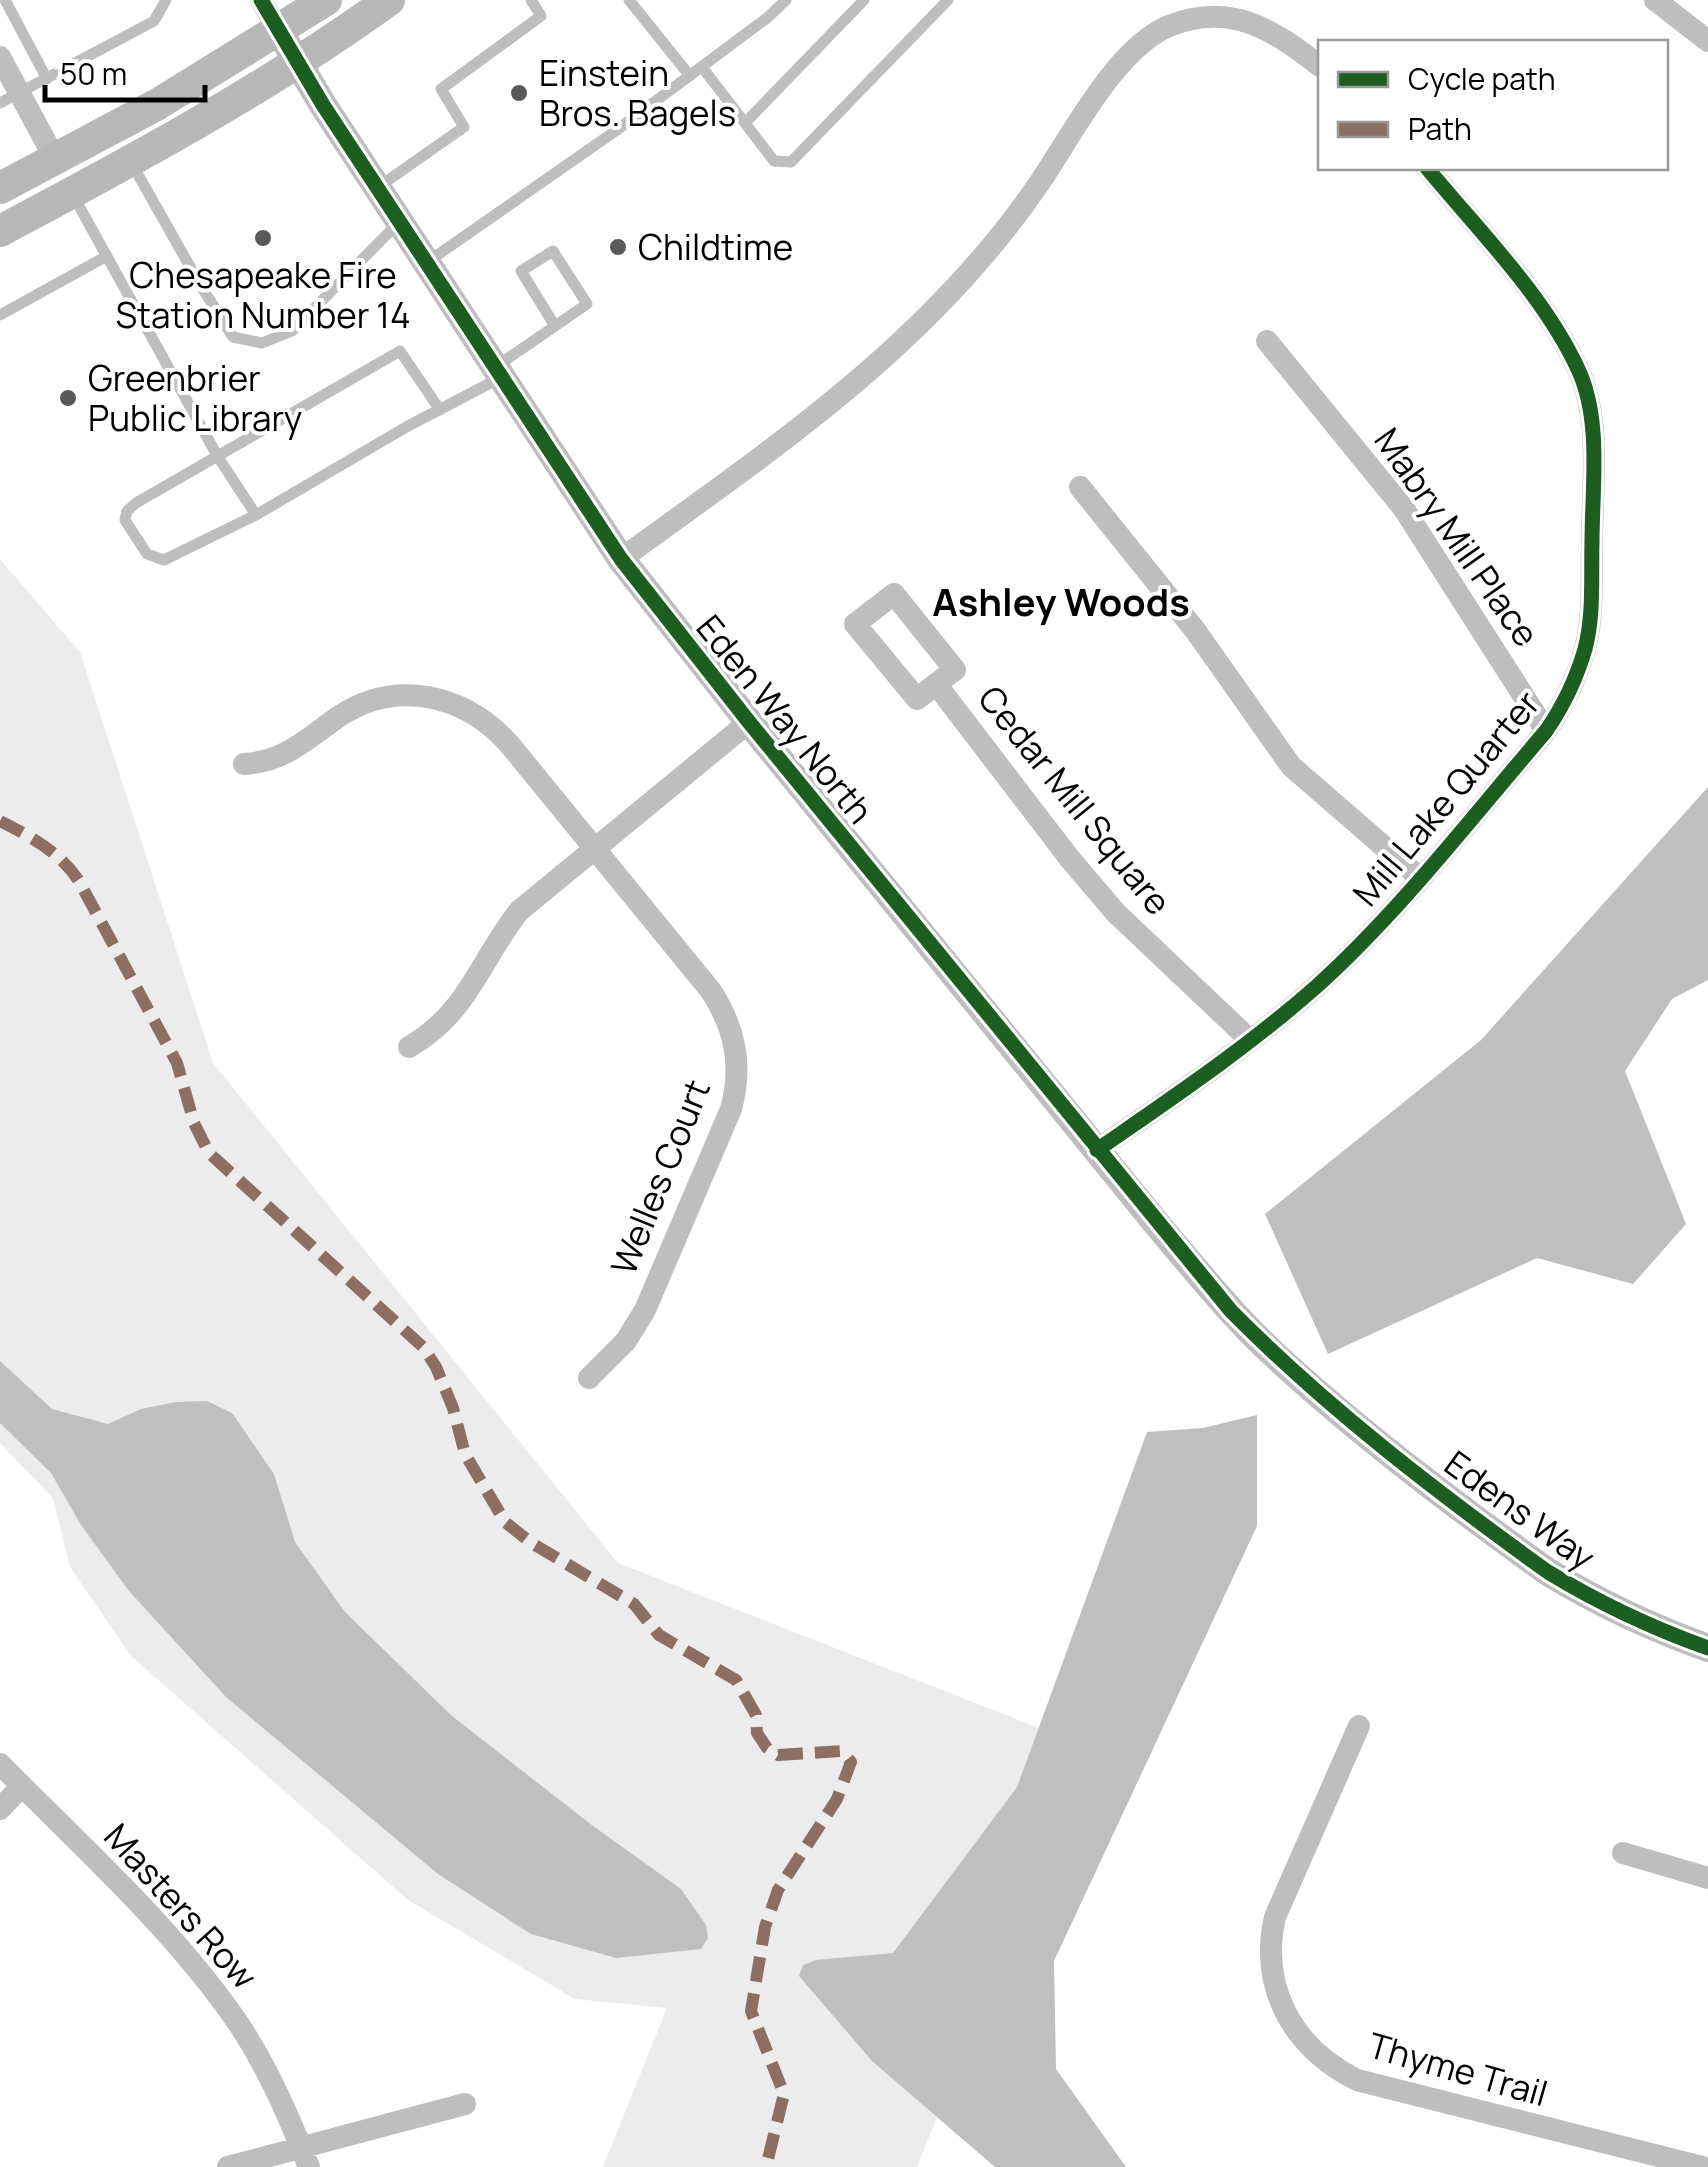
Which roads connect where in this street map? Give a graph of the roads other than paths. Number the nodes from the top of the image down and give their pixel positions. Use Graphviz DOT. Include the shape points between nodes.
graph roads {
  1 [pos="5,0"];
  2 [pos="166,0"];
  3 [pos="262,0"];
  4 [pos="326,0"];
  5 [pos="389,0"];
  6 [pos="531,0"];
  7 [pos="629,0"];
  8 [pos="786,0"];
  9 [pos="864,0"];
  10 [pos="948,0"];
  11 [pos="1654,0"];
  12 [pos="279,31"];
  13 [pos="1708,41"];
  14 [pos="0,57"];
  15 [pos="298,64"];
  16 [pos="1318,64"];
  17 [pos="702,66"];
  18 [pos="690,76"];
  19 [pos="47,79"];
  20 [pos="10,99"];
  21 [pos="746,124"];
  22 [pos="54,159"];
  23 [pos="131,162"];
  24 [pos="1429,170"];
  25 [pos="0,188"];
  26 [pos="377,188"];
  27 [pos="72,193"];
  28 [pos="399,222"];
  29 [pos="0,230"];
  30 [pos="107,256"];
  31 [pos="426,264"];
  32 [pos="0,315"];
  33 [pos="556,326"];
  34 [pos="1267,341"];
  35 [pos="497,373"];
  36 [pos="440,410"];
  37 [pos="218,457"];
  38 [pos="1080,487"];
  39 [pos="256,515"];
  40 [pos="620,559"];
  41 [pos="936,684"];
  42 [pos="748,722"];
  43 [pos="1546,731"];
  44 [pos="244,764"];
  45 [pos="594,848"];
  46 [pos="1420,878"];
  47 [pos="1250,1040"];
  48 [pos="409,1047"];
  49 [pos="1097,1150"];
  50 [pos="589,1378"];
  51 [pos="1316,1390"];
  52 [pos="1708,1648"];
  53 [pos="1359,1726"];
  54 [pos="0,1764"];
  55 [pos="22,1786"];
  56 [pos="0,1808"];
  57 [pos="1623,1853"];
  58 [pos="1708,1878"];
  59 [pos="465,2104"];
  60 [pos="305,2157"];
  61 [pos="228,2167"];
  62 [pos="1702,2167"];
  1 -- 19 [label="lane"];
  2 -- 19 [label="lane" via="154,21"];
  3 -- 12 [label="street"];
  4 -- 12 [label="main road"];
  5 -- 15 [label="main road"];
  6 -- 26 [label="lane" via="541,16 441,90 464,127"];
  7 -- 18 [label="lane"];
  8 -- 17 [label="lane"];
  9 -- 21 [label="lane"];
  10 -- 21 [label="lane" via="791,162 774,161"];
  11 -- 13 [label="street"];
  12 -- 15 [label="street, Eden Way North"];
  12 -- 22 [label="main road"];
  14 -- 20 [label="street"];
  15 -- 23 [label="main road"];
  15 -- 26 [label="street, Eden Way North"];
  16 -- 40 [label="street" via="1278,33 1229,17 1154,34 1117,67 1000,239 906,339 821,414"];
  17 -- 18 [label="lane"];
  17 -- 21 [label="lane"];
  18 -- 31 [label="lane"];
  19 -- 20 [label="lane"];
  20 -- 22 [label="street"];
  22 -- 25 [label="main road"];
  23 -- 27 [label="main road"];
  23 -- 28 [label="lane" via="233,337 262,343 292,331"];
  24 -- 43 [label="street, Mill Lake Quarter" via="1560,335 1580,374 1590,418 1591,611 1566,703"];
  26 -- 28 [label="street, Eden Way North"];
  27 -- 29 [label="main road"];
  27 -- 30 [label="lane"];
  28 -- 31 [label="street, Eden Way North"];
  30 -- 32 [label="lane"];
  30 -- 37 [label="lane"];
  31 -- 35 [label="street, Eden Way North"];
  33 -- 33 [label="lane" via="587,304 553,251 521,271"];
  33 -- 35 [label="lane"];
  34 -- 43 [label="street, Mabry Mill Place" via="1404,509"];
  35 -- 36 [label="lane"];
  35 -- 40 [label="street, Eden Way North"];
  36 -- 37 [label="lane" via="400,351"];
  36 -- 39 [label="lane"];
  37 -- 39 [label="lane"];
  37 -- 39 [label="lane" via="127,511 125,520 147,554 164,560"];
  38 -- 46 [label="street" via="1195,630 1290,766"];
  40 -- 42 [label="street, Eden Way North"];
  41 -- 41 [label="street, Cedar Mill Square" via="955,670 894,594 855,624 917,700"];
  41 -- 47 [label="street, Cedar Mill Square" via="1116,913"];
  42 -- 45 [label="street"];
  42 -- 49 [label="street, Eden Way North"];
  43 -- 46 [label="street, Mill Lake Quarter"];
  44 -- 45 [label="street, Welles Court" via="280,757 359,706 407,694 431,696 496,729"];
  45 -- 48 [label="street" via="519,911 460,1005"];
  45 -- 50 [label="street, Welles Court" via="724,1012 735,1042 736,1088 645,1310 626,1341"];
  46 -- 47 [label="street, Mill Lake Quarter" via="1360,945"];
  47 -- 49 [label="street, Mill Lake Quarter"];
  49 -- 51 [label="street, Eden Way North" via="1231,1311"];
  51 -- 52 [label="street, Edens Way" via="1548,1572"];
  53 -- 62 [label="street, Thyme Trail" via="1270,1939 1277,1997 1306,2045 1357,2080"];
  54 -- 55 [label="street, Masters Row"];
  55 -- 56 [label="street"];
  55 -- 60 [label="street, Masters Row" via="207,1981 272,2080"];
  57 -- 58 [label="street"];
  59 -- 60 [label="street"];
  60 -- 61 [label="street"];
}
